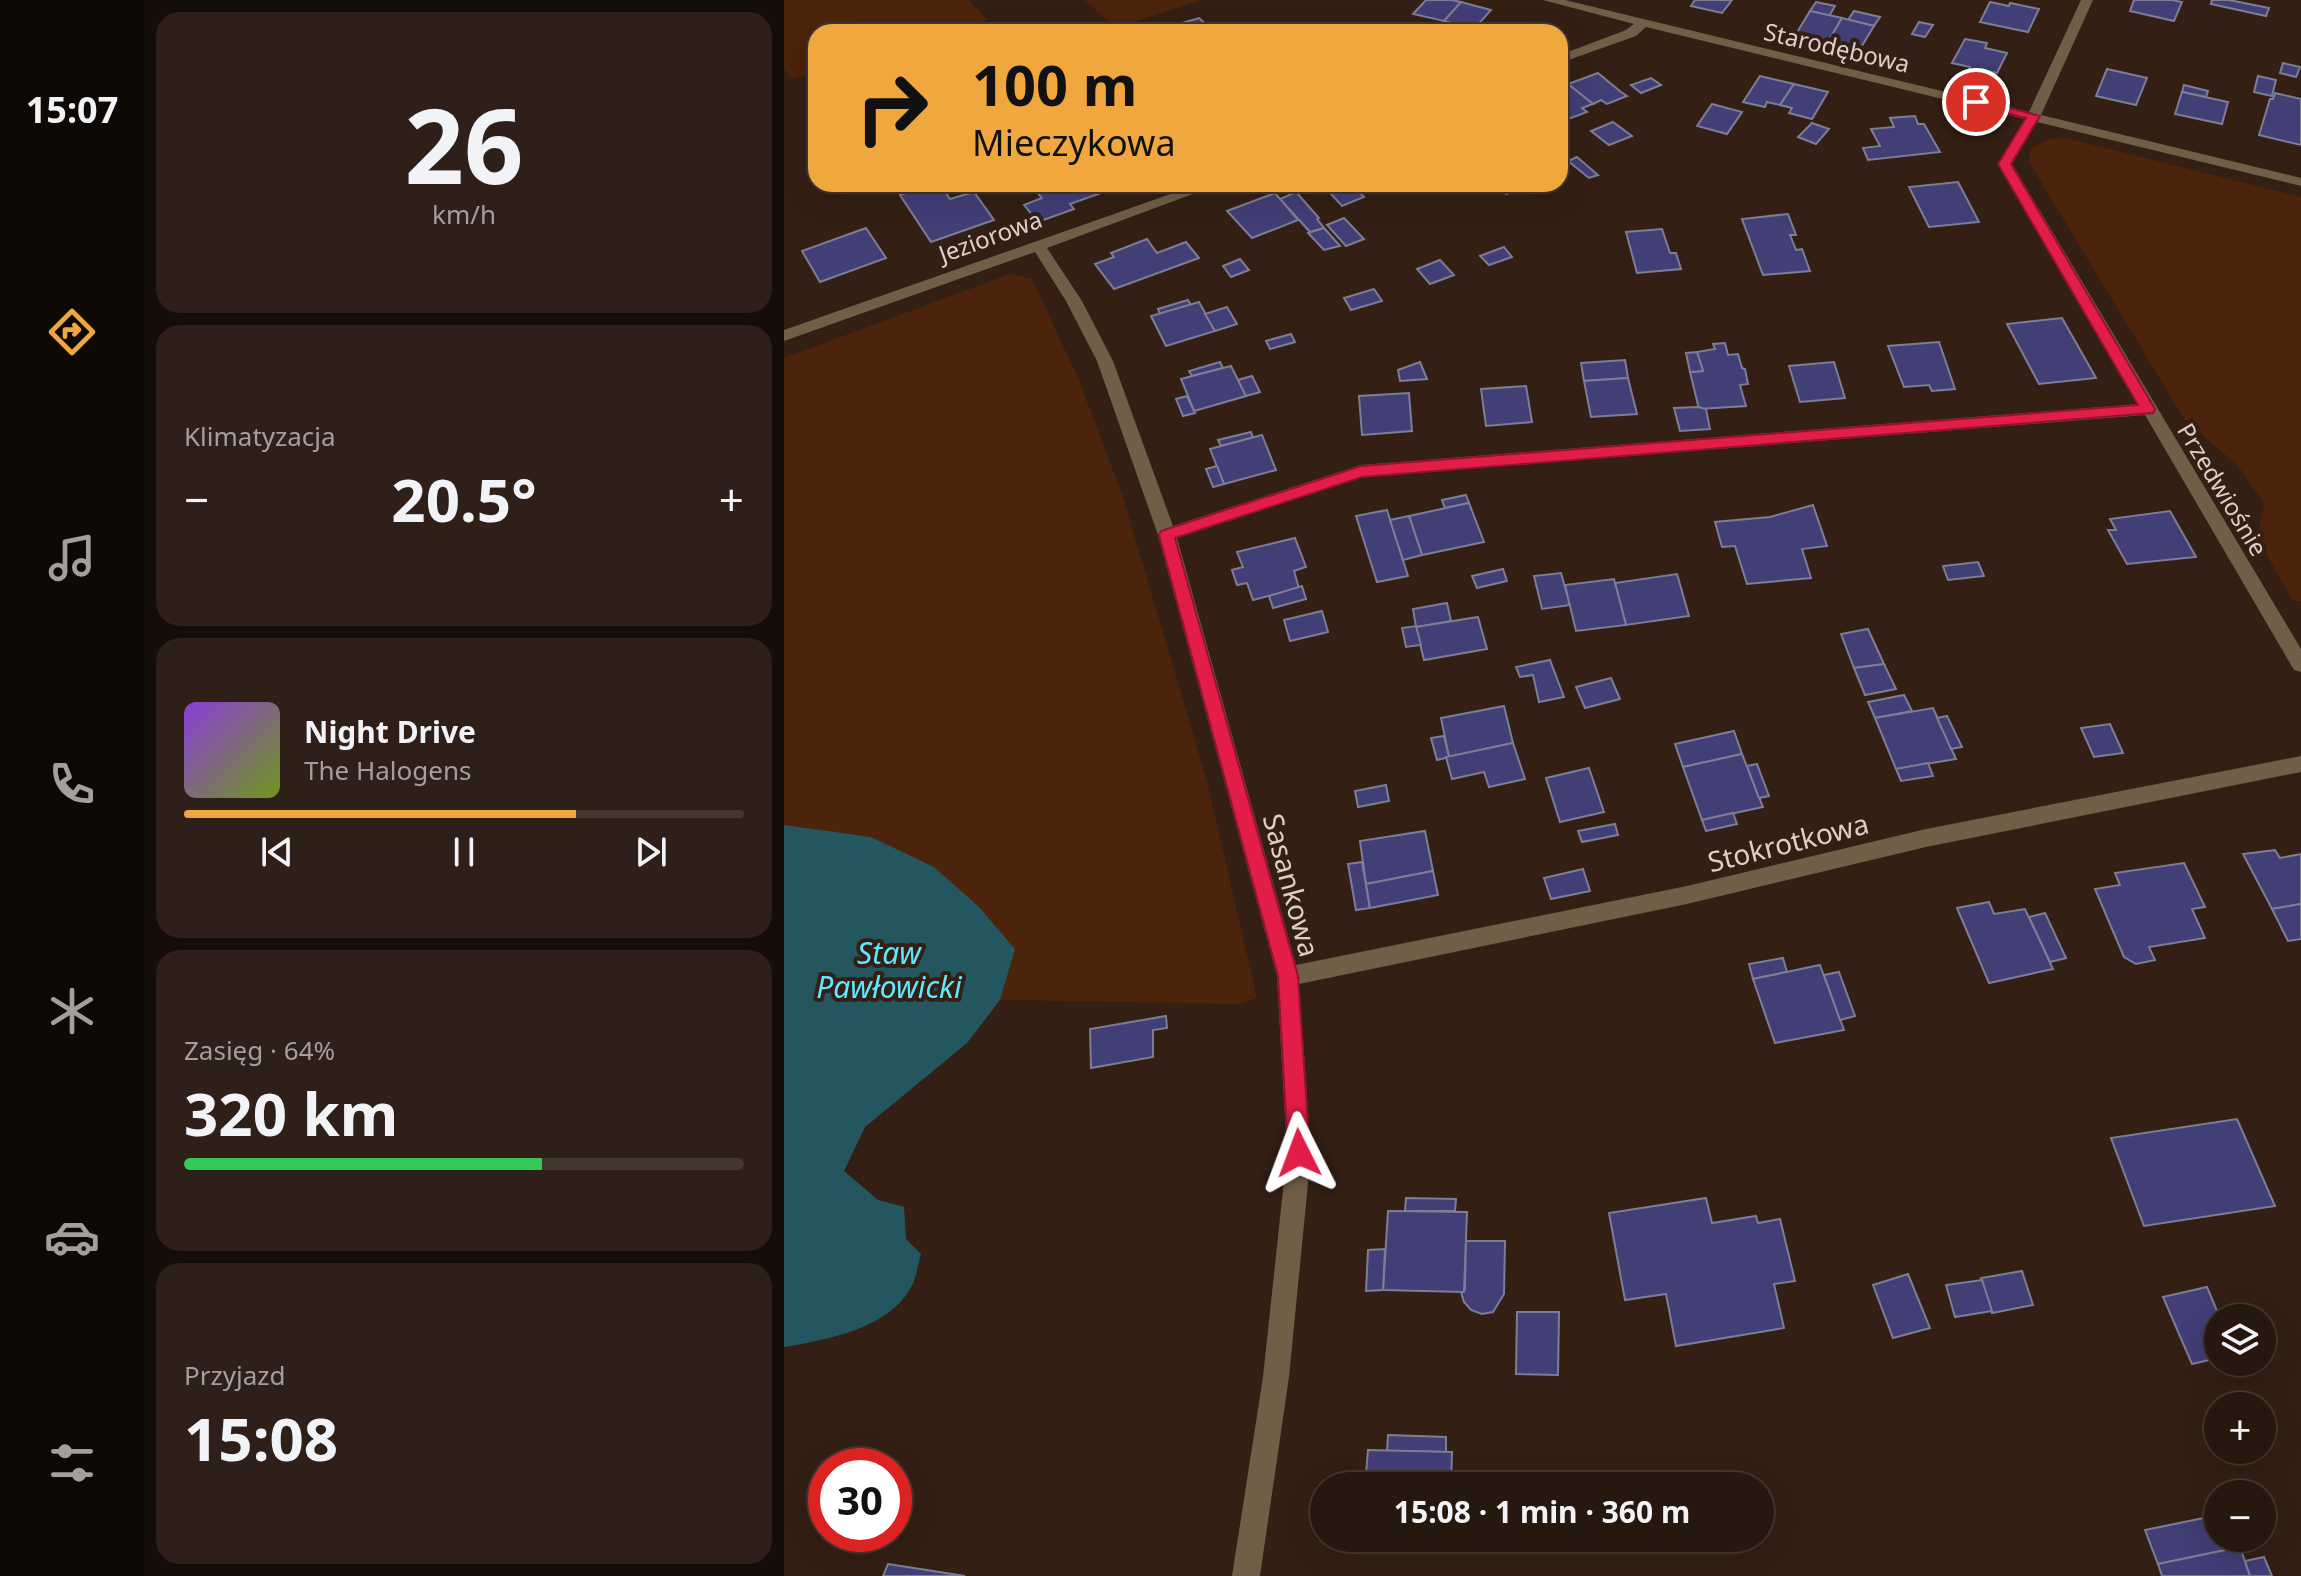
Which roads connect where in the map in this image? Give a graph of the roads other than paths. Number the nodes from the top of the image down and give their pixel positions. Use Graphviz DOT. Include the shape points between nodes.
graph roads {
  1 [pos="1549,0"];
  2 [pos="2087,0"];
  3 [pos="1644,23"];
  4 [pos="1568,56"];
  5 [pos="2034,116"];
  6 [pos="2301,182"];
  7 [pos="1190,192"];
  8 [pos="1038,245"];
  9 [pos="784,336"];
  10 [pos="2148,409"];
  11 [pos="1167,535"];
  12 [pos="2301,665"];
  13 [pos="2301,764"];
  14 [pos="1288,976"];
  15 [pos="1246,1576"];
  1 -- 3 [label="street, Starodębowa"];
  2 -- 5 [label="street, Przedwiośnie"];
  3 -- 4 [label="street"];
  3 -- 5 [label="street, Starodębowa"];
  5 -- 6 [label="street, Starodębowa"];
  5 -- 10 [label="street, Przedwiośnie" via="2005,164"];
  7 -- 8 [label="street, Jeziorowa"];
  8 -- 9 [label="street, Jeziorowa"];
  8 -- 11 [label="street, Sasankowa" via="1105,361"];
  10 -- 11 [label="street" via="1361,471"];
  10 -- 12 [label="street, Przedwiośnie"];
  11 -- 14 [label="street, Sasankowa"];
  13 -- 14 [label="street, Stokrotkowa" via="1926,838 1687,895"];
  14 -- 15 [label="street, Sasankowa" via="1299,1153 1276,1377"];
}
